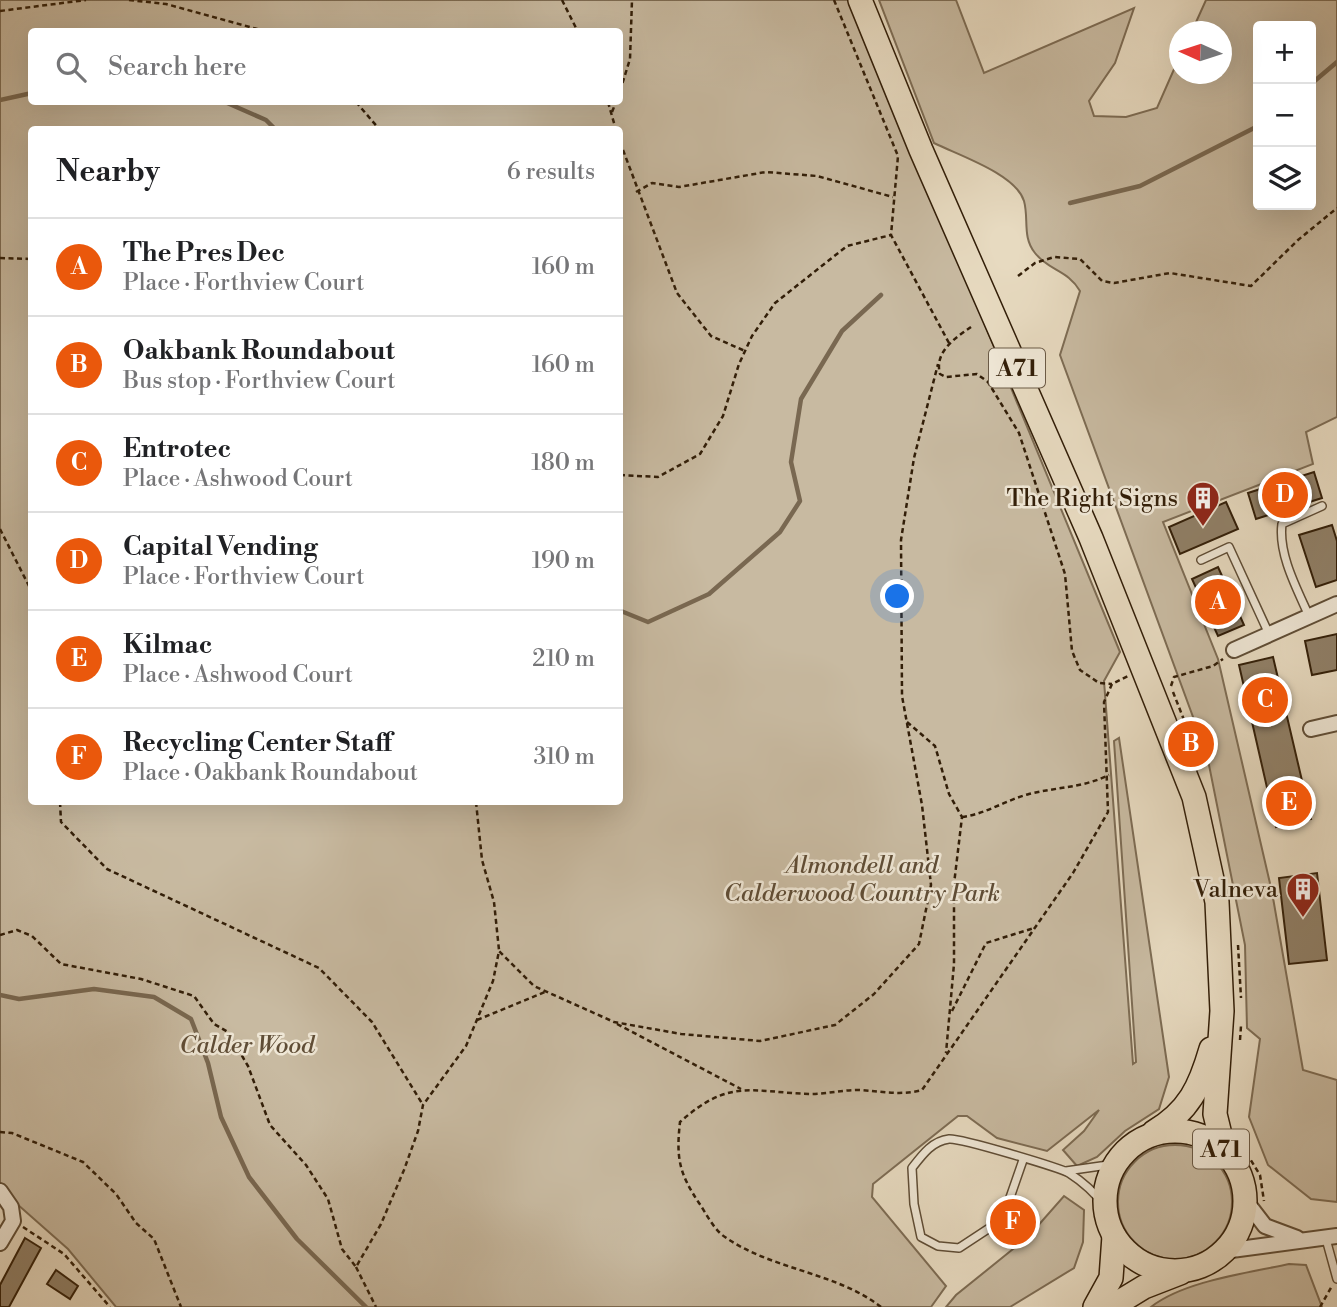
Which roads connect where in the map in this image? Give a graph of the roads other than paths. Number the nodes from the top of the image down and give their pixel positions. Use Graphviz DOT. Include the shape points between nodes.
graph roads {
  1 [pos="860,0"];
  2 [pos="1322,506"];
  3 [pos="1200,560"];
  4 [pos="1337,604"];
  5 [pos="1309,617"];
  6 [pos="1269,634"];
  7 [pos="1234,650"];
  8 [pos="1337,723"];
  9 [pos="1311,729"];
  10 [pos="1222,1011"];
  11 [pos="1145,1138"];
  12 [pos="1224,1151"];
  13 [pos="1023,1160"];
  14 [pos="1115,1164"];
  15 [pos="1066,1171"];
  16 [pos="0,1191"];
  17 [pos="1245,1200"];
  18 [pos="1105,1206"];
  19 [pos="1114,1236"];
  20 [pos="1332,1237"];
  21 [pos="1309,1242"];
  22 [pos="0,1243"];
  23 [pos="1224,1251"];
  24 [pos="1190,1269"];
  25 [pos="1337,1278"];
  26 [pos="1095,1307"];
  27 [pos="1111,1307"];
  1 -- 10 [label="main road, A71" via="1091,538 1194,797 1217,902"];
  2 -- 5 [label="lane" via="1282,524 1281,537 1295,586"];
  3 -- 6 [label="lane" via="1229,547"];
  4 -- 5 [label="street"];
  5 -- 6 [label="street"];
  6 -- 7 [label="street"];
  8 -- 9 [label="street"];
  10 -- 11 [label="main road, A71" via="1192,1101"];
  10 -- 12 [label="main road, A71" via="1214,1114"];
  11 -- 12 [label="main road, A71" via="1186,1132"];
  11 -- 14 [label="main road, A71"];
  12 -- 17 [label="main road, A71" via="1238,1174"];
  13 -- 13 [label="lane" via="1005,1212 994,1225 959,1248 938,1246 921,1237 912,1168 927,1149 948,1139 970,1141"];
  13 -- 15 [label="lane"];
  14 -- 15 [label="lane"];
  14 -- 18 [label="main road"];
  15 -- 18 [label="lane"];
  16 -- 22 [label="street" via="11,1207 13,1221"];
  17 -- 21 [label="street" via="1265,1226"];
  17 -- 23 [label="main road, A71" via="1239,1228"];
  18 -- 19 [label="main road"];
  19 -- 24 [label="main road" via="1128,1253 1147,1265 1168,1271"];
  19 -- 26 [label="main road" via="1111,1278"];
  20 -- 21 [label="street"];
  20 -- 25 [label="lane"];
  21 -- 23 [label="street"];
  23 -- 24 [label="main road"];
  24 -- 27 [label="main road" via="1144,1287"];
}
